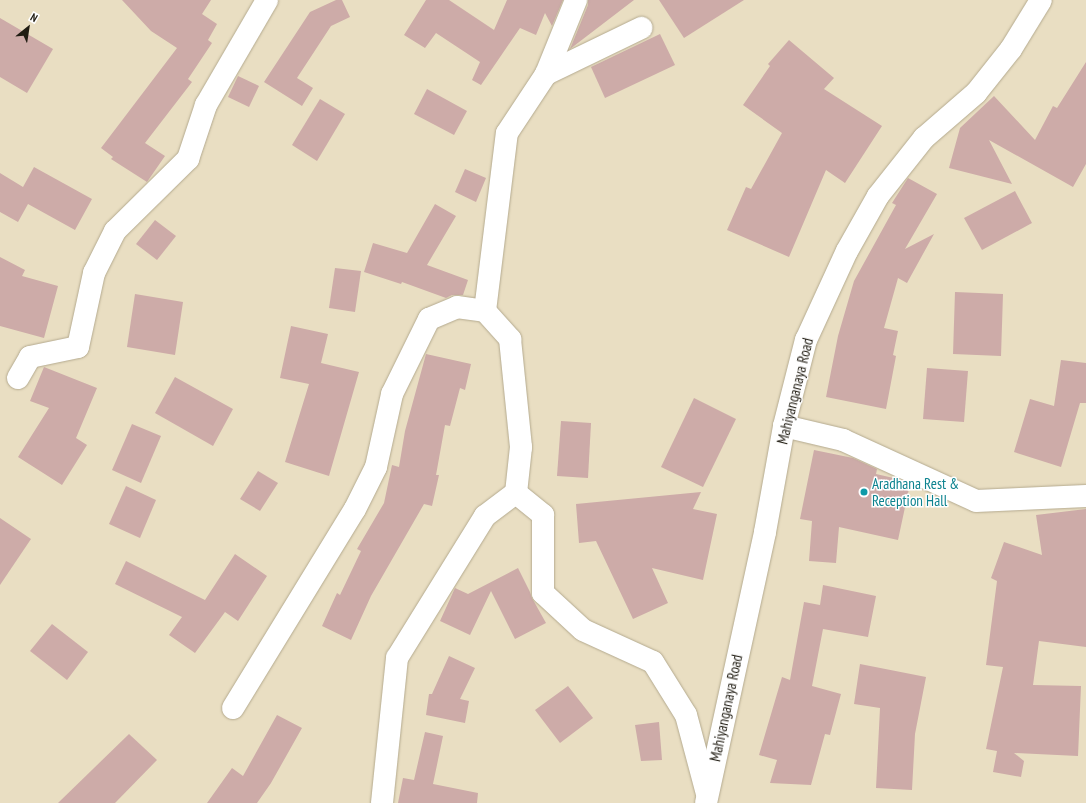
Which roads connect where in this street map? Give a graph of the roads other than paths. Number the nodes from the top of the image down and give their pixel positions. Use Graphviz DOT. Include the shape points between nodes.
graph roads {
  1 [pos="267,0"];
  2 [pos="576,0"];
  3 [pos="1041,0"];
  4 [pos="641,28"];
  5 [pos="546,74"];
  6 [pos="485,311"];
  7 [pos="18,378"];
  8 [pos="784,426"];
  9 [pos="516,494"];
  10 [pos="1086,496"];
  11 [pos="233,708"];
  12 [pos="707,799"];
  13 [pos="382,803"];
  1 -- 7 [label="street" via="206,105 188,159 115,231 94,273 78,347 30,357"];
  2 -- 5 [label="street"];
  3 -- 8 [label="street, Mahiyanganaya Road" via="1011,49 976,93 924,138 878,196 847,251 806,340"];
  4 -- 5 [label="street"];
  5 -- 6 [label="street" via="507,132"];
  6 -- 9 [label="street" via="510,339 521,447"];
  6 -- 11 [label="street" via="457,307 429,319 392,394 376,466 356,510"];
  8 -- 10 [label="street" via="843,440 976,501"];
  8 -- 12 [label="street, Mahiyanganaya Road" via="765,532"];
  9 -- 12 [label="street" via="543,515 543,593 583,630 653,662 686,715"];
  9 -- 13 [label="street" via="485,516 397,658"];
}
